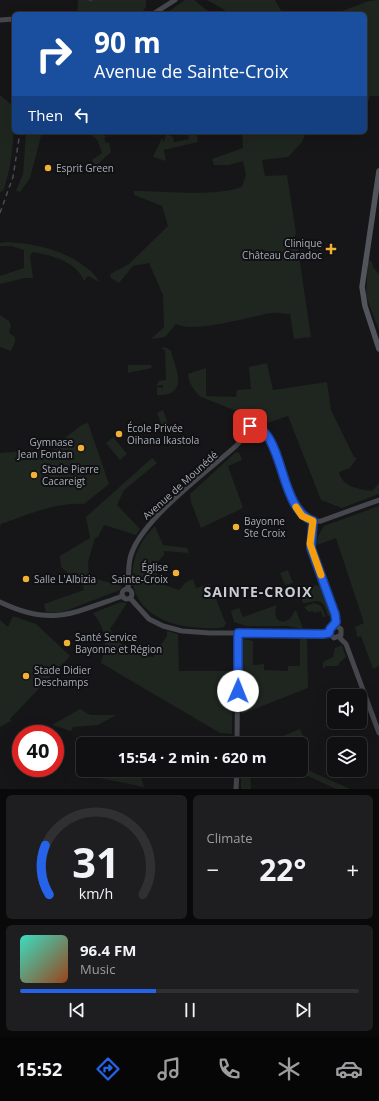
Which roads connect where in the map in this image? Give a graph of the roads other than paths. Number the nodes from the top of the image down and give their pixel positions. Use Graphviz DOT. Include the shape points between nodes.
graph roads {
  1 [pos="175,0"];
  2 [pos="156,12"];
  3 [pos="12,19"];
  4 [pos="0,20"];
  5 [pos="379,171"];
  6 [pos="379,349"];
  7 [pos="379,500"];
  8 [pos="313,521"];
  9 [pos="128,589"];
  10 [pos="123,596"];
  11 [pos="130,598"];
  12 [pos="0,602"];
  13 [pos="335,625"];
  14 [pos="238,633"];
  15 [pos="329,633"];
  16 [pos="339,637"];
  17 [pos="379,733"];
  18 [pos="237,737"];
  19 [pos="236,777"];
  20 [pos="236,789"];
  1 -- 2 [label="street"];
  3 -- 4 [label="street"];
  5 -- 6 [label="main road" via="362,287 365,306"];
  7 -- 8 [label="street" via="327,520"];
  8 -- 9 [label="street, Avenue de Mounédé" via="302,516 295,506 270,439 265,432 251,423 237,445 142,534 132,552 128,568"];
  8 -- 13 [label="street" via="311,548 335,614"];
  9 -- 10 [label="street" via="123,591"];
  9 -- 11 [label="street" via="132,592"];
  10 -- 11 [label="street"];
  10 -- 12 [label="street" via="53,617 28,614"];
  11 -- 14 [label="street" via="149,618 171,629 197,633"];
  13 -- 15 [label="street"];
  13 -- 16 [label="street" via="341,629"];
  14 -- 15 [label="street"];
  14 -- 18 [label="street"];
  15 -- 16 [label="street" via="332,637"];
  16 -- 17 [label="street" via="346,644"];
  19 -- 20 [label="street"];
}
